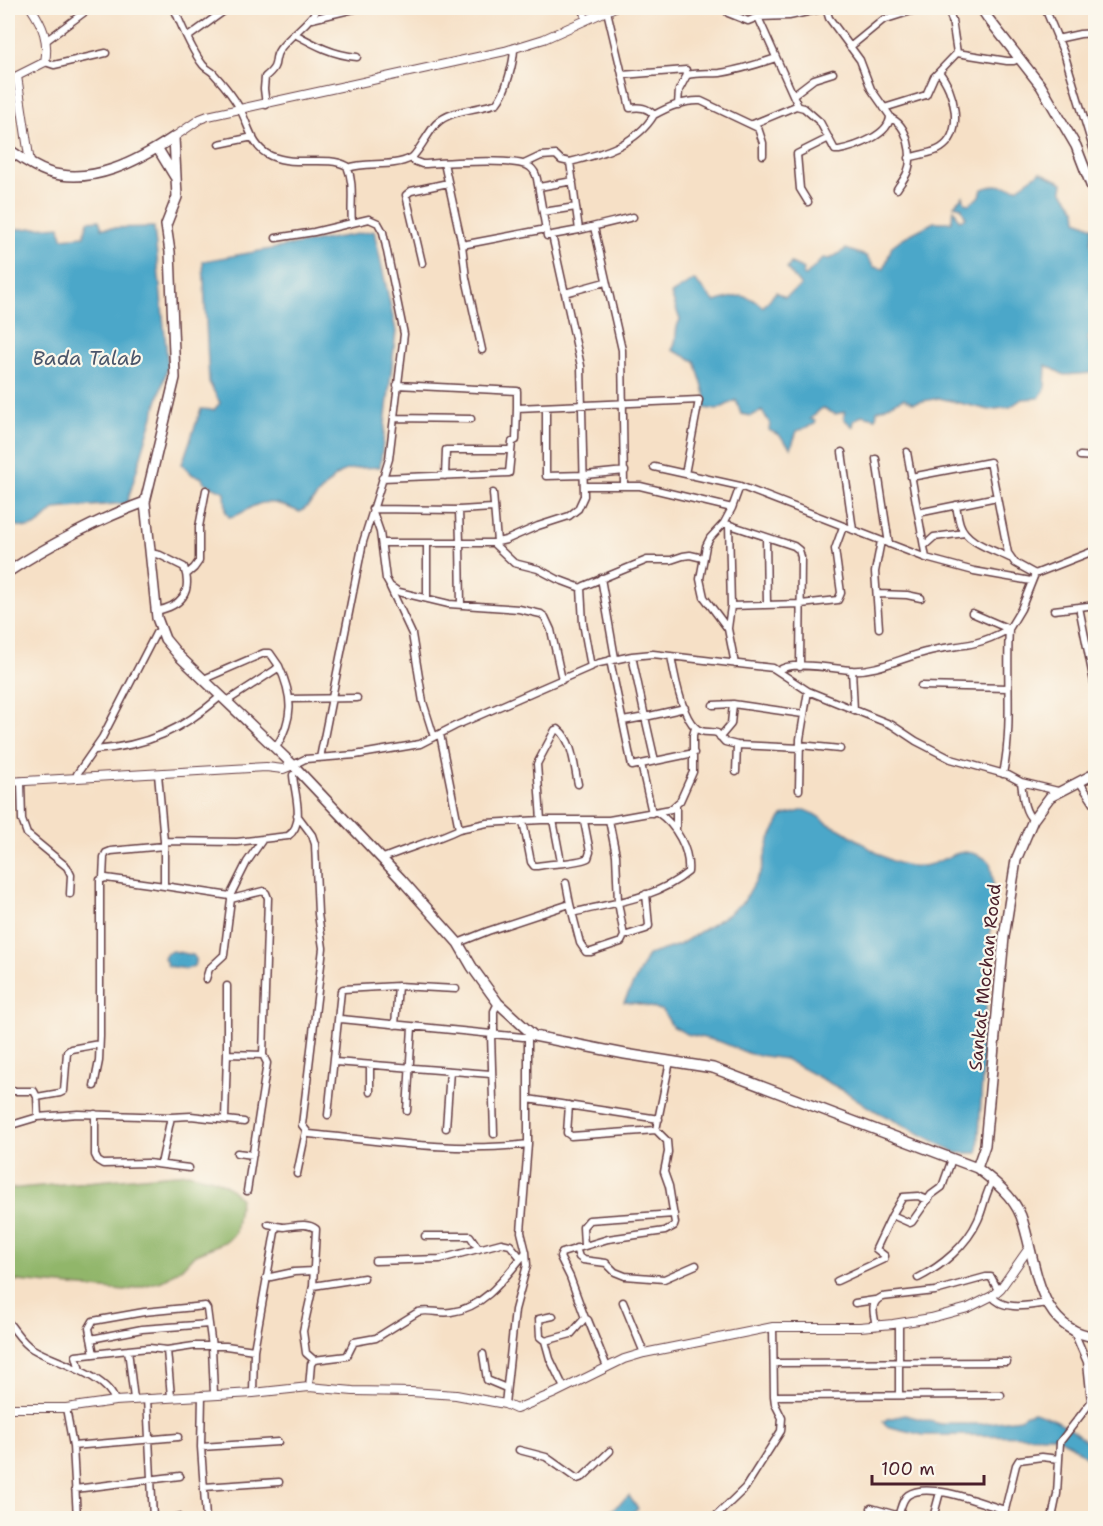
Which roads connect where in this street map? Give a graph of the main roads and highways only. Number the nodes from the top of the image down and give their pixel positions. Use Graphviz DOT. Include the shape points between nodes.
graph roads {
  1 [pos="981,8"];
  2 [pos="8,149"];
  3 [pos="158,149"];
  4 [pos="178,181"];
  5 [pos="1095,198"];
  6 [pos="145,502"];
  7 [pos="8,572"];
  8 [pos="1095,773"];
  9 [pos="977,1168"];
  10 [pos="1095,1337"];
  1 -- 5 [label="main road" via="1041,86 1076,146"];
  2 -- 3 [label="main road" via="46,171 86,176 124,166"];
  3 -- 4 [label="main road"];
  3 -- 4 [label="main road" via="174,137"];
  4 -- 6 [label="main road" via="177,197 166,225 175,378"];
  6 -- 7 [label="main road" via="54,545"];
  6 -- 9 [label="main road" via="156,611 165,639 381,859 458,943 498,1003 531,1036 713,1068"];
  8 -- 9 [label="main road, Sankat Mochan Road" via="1054,794 1033,820 1016,860 1004,937 985,1145"];
  9 -- 10 [label="main road" via="1008,1196 1021,1215 1040,1286 1057,1318 1066,1328"];
}
